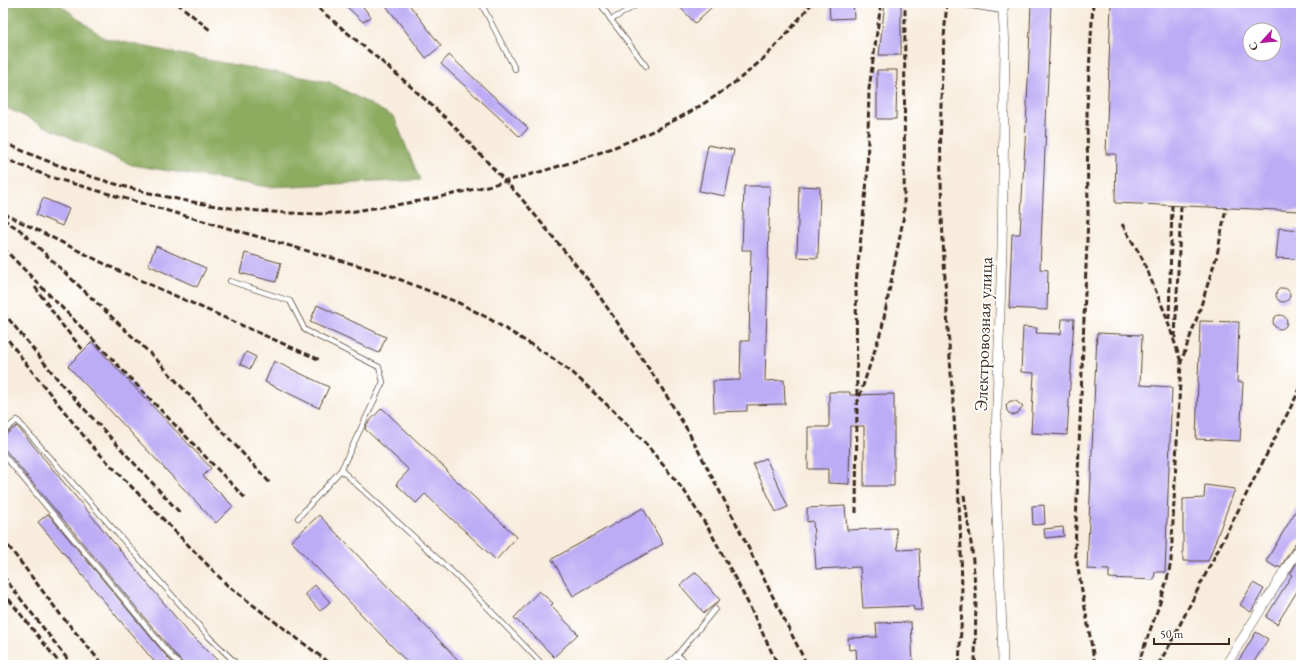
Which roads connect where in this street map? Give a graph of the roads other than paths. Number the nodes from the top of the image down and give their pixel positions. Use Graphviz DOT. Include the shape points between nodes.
graph roads {
  1 [pos="481,3"];
  2 [pos="600,3"];
  3 [pos="640,3"];
  4 [pos="953,3"];
  5 [pos="1004,7"];
  6 [pos="611,20"];
  7 [pos="646,66"];
  8 [pos="515,69"];
  9 [pos="230,281"];
  10 [pos="3,432"];
  11 [pos="3,454"];
  12 [pos="342,470"];
  13 [pos="298,518"];
  14 [pos="1301,545"];
  15 [pos="715,609"];
  16 [pos="677,655"];
  17 [pos="180,665"];
  18 [pos="238,665"];
  19 [pos="543,665"];
  20 [pos="666,665"];
  21 [pos="690,665"];
  22 [pos="1003,665"];
  23 [pos="1226,665"];
  1 -- 8 [label="lane"];
  2 -- 6 [label="lane"];
  3 -- 6 [label="lane"];
  4 -- 5 [label="lane"];
  5 -- 22 [label="street, Электровозная улица" via="1002,248 995,468"];
  6 -- 7 [label="lane"];
  9 -- 12 [label="lane" via="290,301 305,330 379,367 383,382"];
  10 -- 18 [label="lane" via="17,420 209,637"];
  11 -- 17 [label="lane"];
  12 -- 13 [label="lane"];
  12 -- 19 [label="lane" via="462,581"];
  14 -- 23 [label="street"];
  15 -- 16 [label="lane"];
  16 -- 20 [label="lane"];
  16 -- 21 [label="lane"];
}
